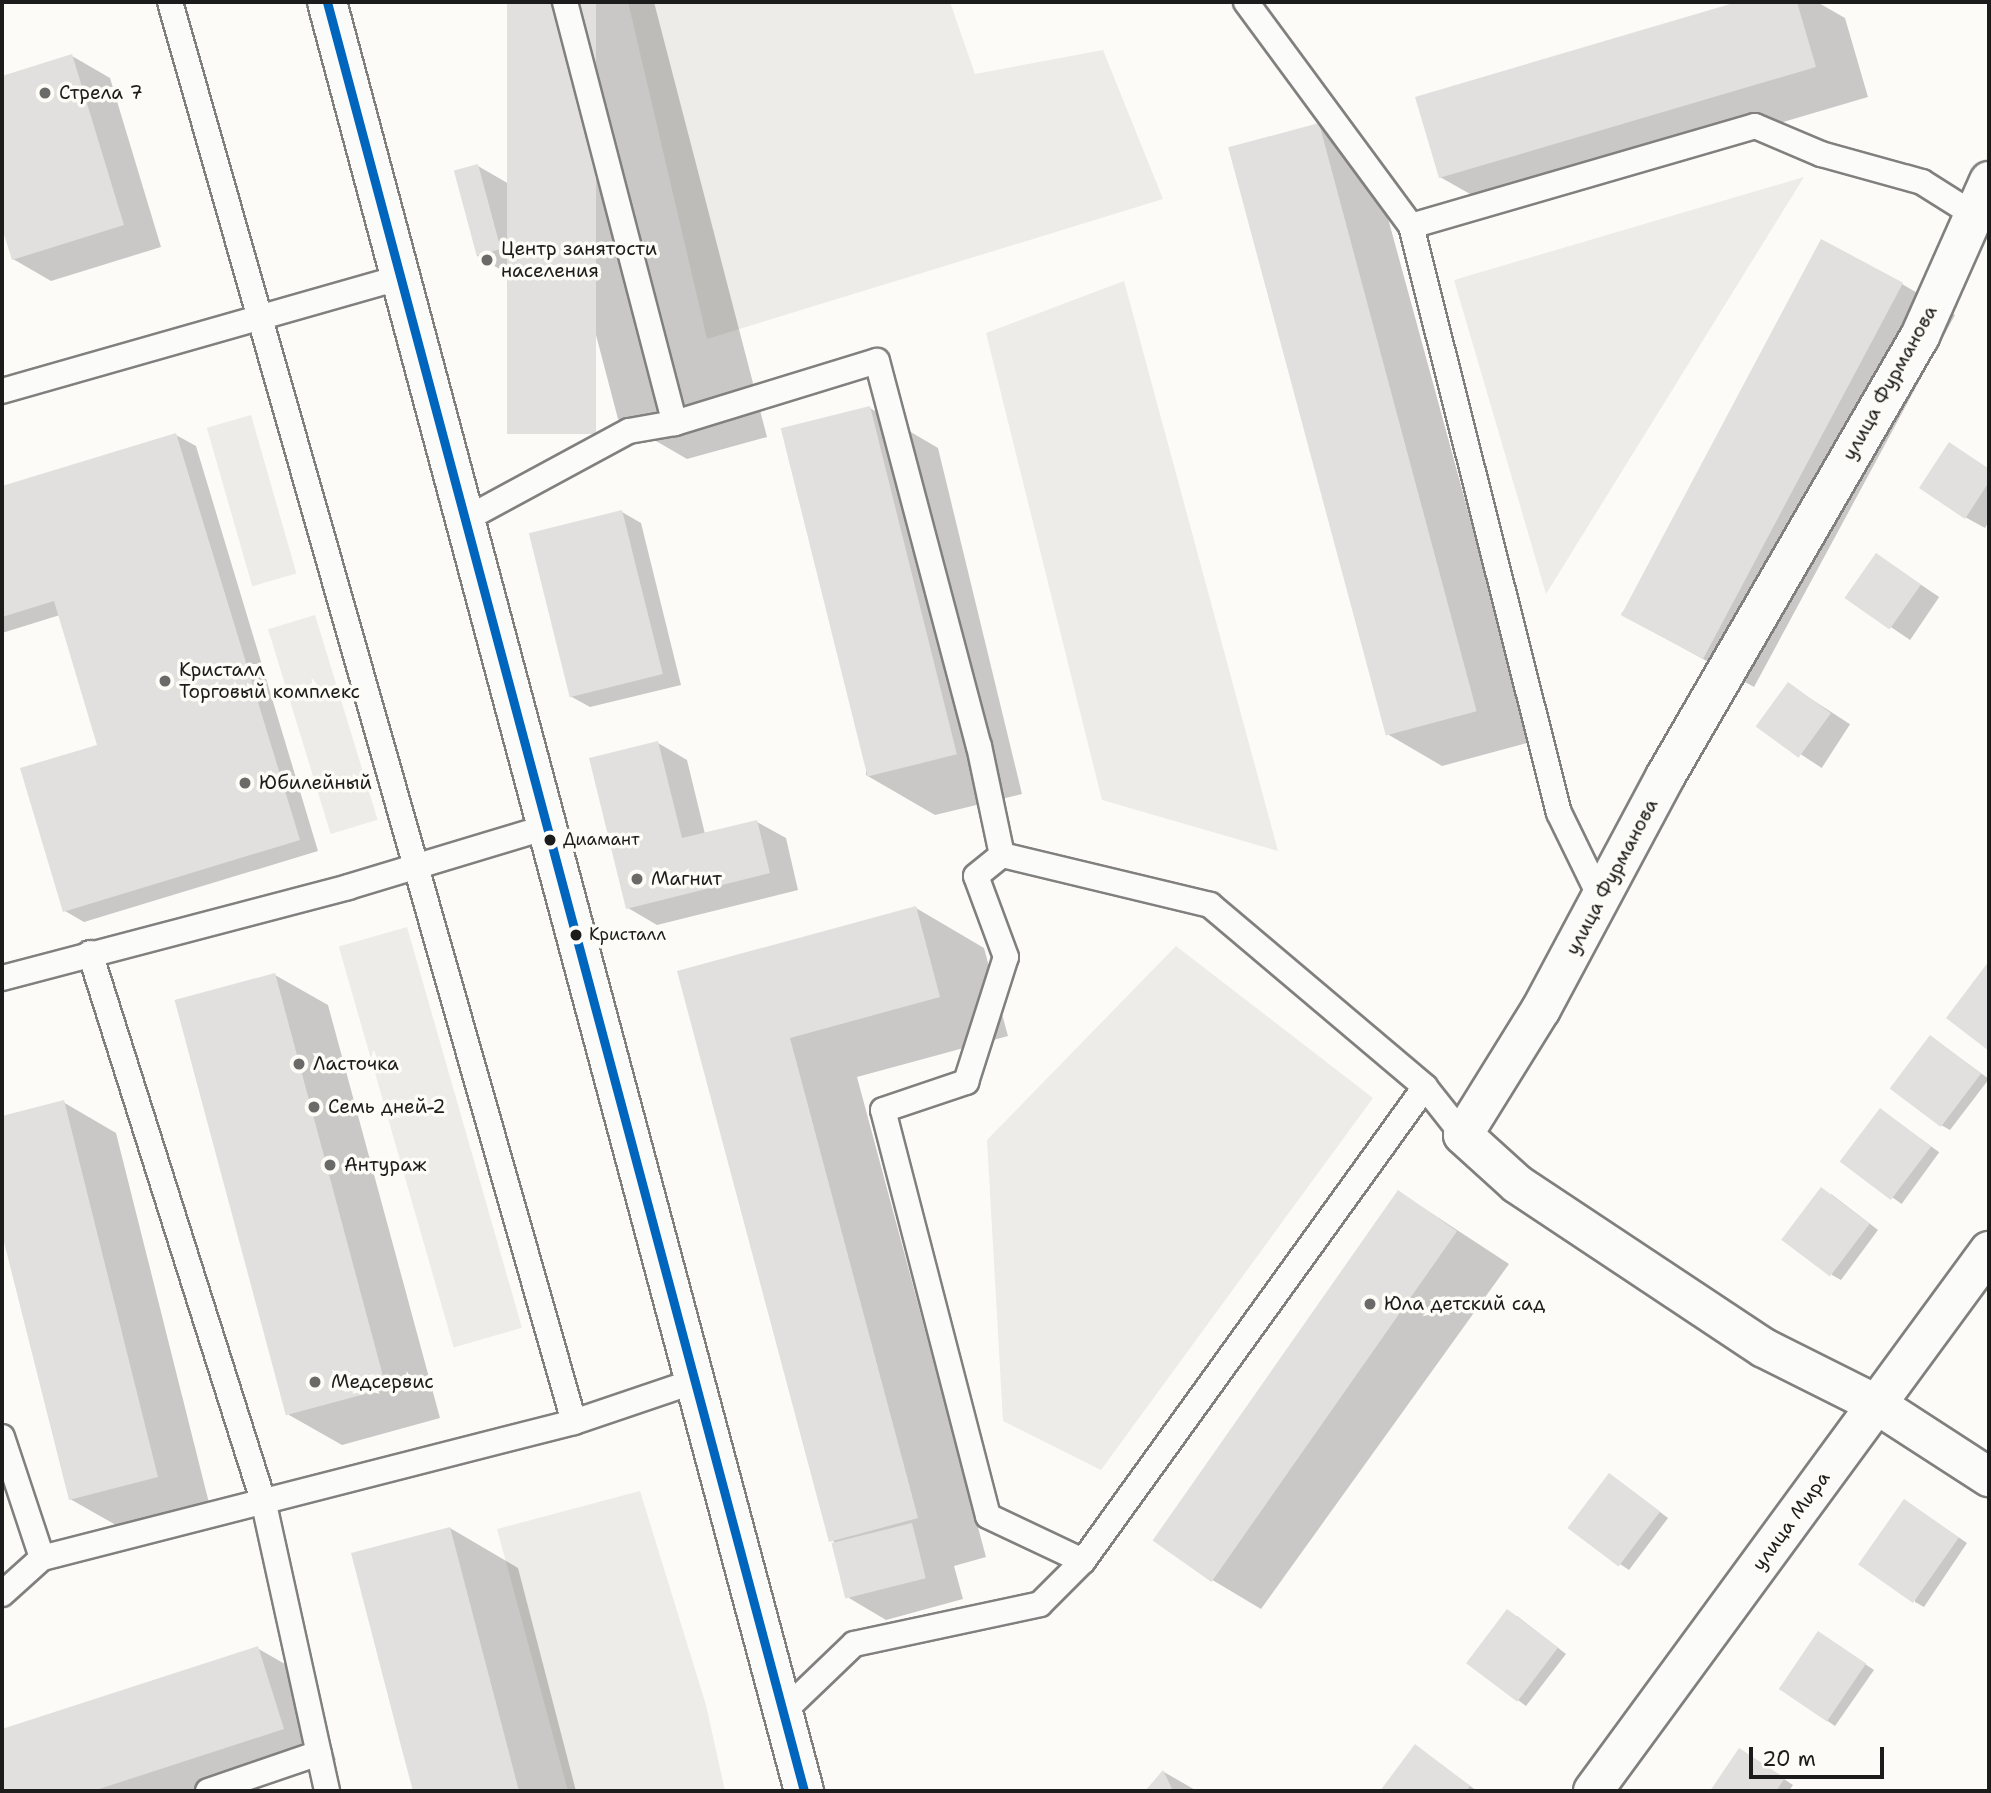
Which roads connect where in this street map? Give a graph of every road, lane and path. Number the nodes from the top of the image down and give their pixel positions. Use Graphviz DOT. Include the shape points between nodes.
graph roads {
  1 [pos="170,2"];
  2 [pos="327,2"];
  3 [pos="565,2"];
  4 [pos="1246,2"];
  5 [pos="1989,181"];
  6 [pos="1976,216"];
  7 [pos="1411,226"];
  8 [pos="401,277"];
  9 [pos="260,319"];
  10 [pos="2,391"];
  11 [pos="675,423"];
  12 [pos="466,519"];
  13 [pos="547,827"];
  14 [pos="1002,855"];
  15 [pos="415,867"];
  16 [pos="1602,901"];
  17 [pos="90,953"];
  18 [pos="2,978"];
  19 [pos="1425,1087"];
  20 [pos="1463,1135"];
  21 [pos="1989,1251"];
  22 [pos="698,1380"];
  23 [pos="1876,1404"];
  24 [pos="573,1422"];
  25 [pos="2,1437"];
  26 [pos="1989,1477"];
  27 [pos="264,1504"];
  28 [pos="42,1558"];
  29 [pos="1083,1560"];
  30 [pos="2,1594"];
  31 [pos="783,1712"];
  32 [pos="319,1753"];
  33 [pos="208,1791"];
  34 [pos="327,1791"];
  35 [pos="804,1791"];
  36 [pos="1593,1791"];
  1 -- 9 [label="lane"];
  2 -- 8 [label="street"];
  3 -- 11 [label="lane"];
  4 -- 7 [label="lane"];
  5 -- 6 [label="street, улица Фурманова"];
  6 -- 7 [label="lane" via="1922,182 1821,154 1755,127"];
  6 -- 16 [label="street, улица Фурманова" via="1920,335 1665,777"];
  7 -- 16 [label="lane" via="1559,813"];
  8 -- 9 [label="lane"];
  8 -- 12 [label="street"];
  9 -- 10 [label="lane"];
  9 -- 15 [label="lane"];
  11 -- 12 [label="lane" via="629,431"];
  11 -- 14 [label="lane" via="877,361 979,746"];
  12 -- 13 [label="street"];
  13 -- 15 [label="lane"];
  13 -- 22 [label="street"];
  14 -- 19 [label="lane" via="1210,905"];
  14 -- 29 [label="lane" via="976,876 1006,957 966,1082 883,1110 988,1516"];
  15 -- 17 [label="lane"];
  15 -- 24 [label="lane"];
  16 -- 20 [label="street, улица Фурманова"];
  17 -- 18 [label="lane"];
  17 -- 27 [label="lane"];
  19 -- 20 [label="lane"];
  19 -- 29 [label="lane"];
  20 -- 23 [label="street" via="1517,1184 1764,1348"];
  21 -- 23 [label="street, улица Мира"];
  22 -- 24 [label="lane"];
  22 -- 31 [label="street"];
  23 -- 26 [label="street"];
  23 -- 36 [label="street, улица Мира"];
  24 -- 27 [label="lane"];
  25 -- 28 [label="lane"];
  27 -- 28 [label="lane"];
  27 -- 32 [label="lane"];
  28 -- 30 [label="lane"];
  29 -- 31 [label="lane" via="1040,1604 855,1644"];
  31 -- 35 [label="street"];
  32 -- 33 [label="lane"];
  32 -- 34 [label="lane"];
}
